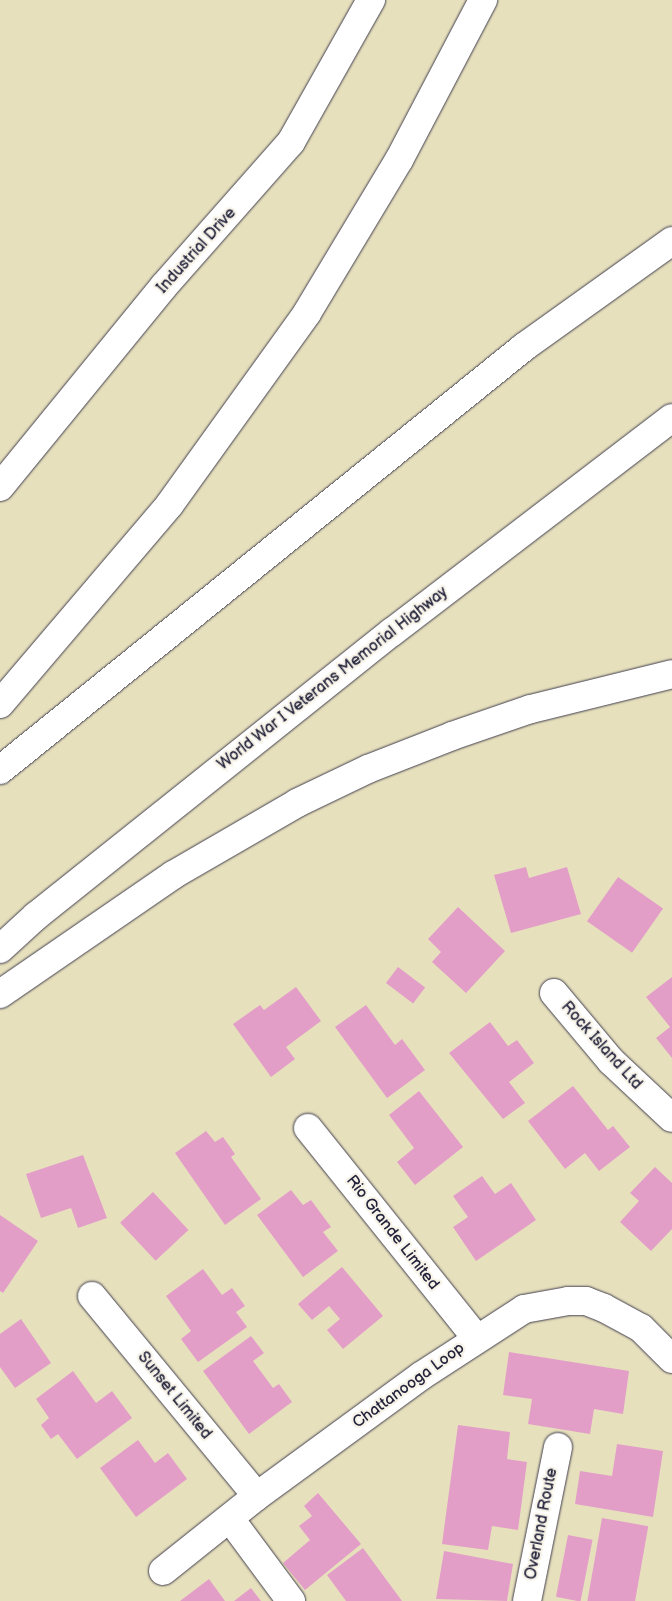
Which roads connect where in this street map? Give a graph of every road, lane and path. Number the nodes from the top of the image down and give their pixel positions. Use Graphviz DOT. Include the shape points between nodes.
graph roads {
  1 [pos="371,0"];
  2 [pos="483,0"];
  3 [pos="672,240"];
  4 [pos="672,418"];
  5 [pos="0,487"];
  6 [pos="672,674"];
  7 [pos="0,704"];
  8 [pos="0,770"];
  9 [pos="0,949"];
  10 [pos="554,993"];
  11 [pos="0,994"];
  12 [pos="672,1118"];
  13 [pos="308,1128"];
  14 [pos="92,1296"];
  15 [pos="476,1338"];
  16 [pos="672,1358"];
  17 [pos="558,1447"];
  18 [pos="257,1496"];
  19 [pos="231,1520"];
  20 [pos="163,1571"];
  21 [pos="291,1601"];
  22 [pos="527,1601"];
  1 -- 5 [label="main road, Industrial Drive" via="291,142 152,301"];
  2 -- 7 [label="main road" via="399,160 307,313 170,504"];
  3 -- 8 [label="main road" via="516,353"];
  4 -- 9 [label="main road, World War I Veterans Memorial Highway" via="392,632 36,916"];
  6 -- 11 [label="main road" via="531,709 368,769 306,798 173,875"];
  10 -- 12 [label="main road, Rock Island Ltd" via="611,1061"];
  13 -- 15 [label="main road, Rio Grande Limited"];
  14 -- 18 [label="main road, Sunset Limited"];
  15 -- 16 [label="main road, Chattanooga Loop" via="524,1309 568,1301 586,1302 642,1328"];
  15 -- 18 [label="main road, Chattanooga Loop"];
  17 -- 22 [label="main road, Overland Route"];
  18 -- 19 [label="main road, Chattanooga Loop"];
  19 -- 20 [label="main road, Chattanooga Loop"];
  19 -- 21 [label="main road"];
}
